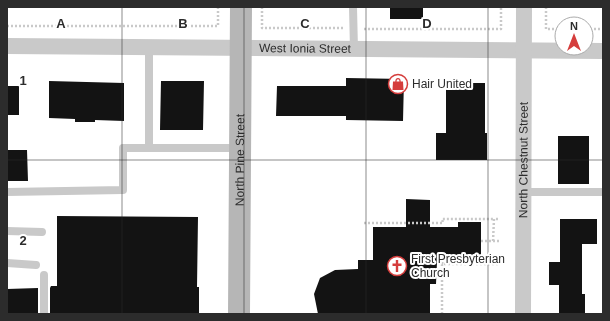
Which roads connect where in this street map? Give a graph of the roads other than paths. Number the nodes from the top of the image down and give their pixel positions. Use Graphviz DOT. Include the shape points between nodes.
graph roads {
  1 [pos="241,7"];
  2 [pos="353,7"];
  3 [pos="524,7"];
  4 [pos="7,46"];
  5 [pos="149,48"];
  6 [pos="241,49"];
  7 [pos="354,50"];
  8 [pos="525,51"];
  9 [pos="603,52"];
  10 [pos="149,148"];
  11 [pos="240,148"];
  12 [pos="7,192"];
  13 [pos="523,192"];
  14 [pos="603,192"];
  15 [pos="7,230"];
  16 [pos="42,232"];
  17 [pos="7,263"];
  18 [pos="36,265"];
  19 [pos="44,275"];
  20 [pos="44,314"];
  21 [pos="239,314"];
  22 [pos="523,314"];
  1 -- 6 [label="street, North Pine Street"];
  2 -- 7 [label="lane"];
  3 -- 8 [label="street, North Chestnut Street"];
  4 -- 5 [label="street, West Ionia Street"];
  5 -- 6 [label="street, West Ionia Street"];
  5 -- 10 [label="lane"];
  6 -- 7 [label="street, West Ionia Street"];
  6 -- 11 [label="street, North Pine Street"];
  7 -- 8 [label="street, West Ionia Street"];
  8 -- 9 [label="street, West Ionia Street"];
  8 -- 13 [label="street, North Chestnut Street"];
  10 -- 11 [label="lane"];
  10 -- 12 [label="lane" via="123,148 123,190"];
  11 -- 21 [label="street, North Pine Street"];
  13 -- 14 [label="lane"];
  13 -- 22 [label="street, North Chestnut Street"];
  15 -- 16 [label="lane"];
  17 -- 18 [label="lane"];
  19 -- 20 [label="lane"];
}
